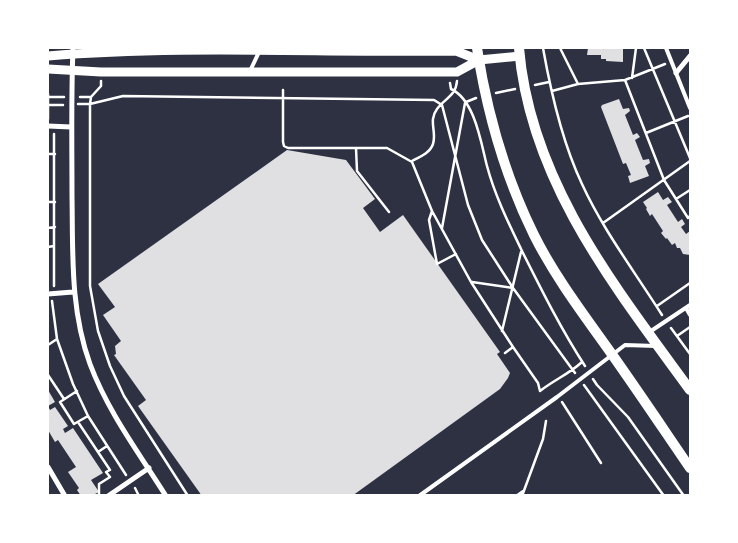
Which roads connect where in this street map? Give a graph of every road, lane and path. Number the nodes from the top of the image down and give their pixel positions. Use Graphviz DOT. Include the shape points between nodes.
graph roads {
  1 [pos="477,48"];
  2 [pos="543,48"];
  3 [pos="560,48"];
  4 [pos="636,48"];
  5 [pos="644,48"];
  6 [pos="666,48"];
  7 [pos="296,49"];
  8 [pos="260,50"];
  9 [pos="72,51"];
  10 [pos="520,52"];
  11 [pos="48,56"];
  12 [pos="690,56"];
  13 [pos="479,60"];
  14 [pos="671,61"];
  15 [pos="48,69"];
  16 [pos="654,70"];
  17 [pos="71,71"];
  18 [pos="250,71"];
  19 [pos="101,72"];
  20 [pos="676,73"];
  21 [pos="632,78"];
  22 [pos="625,80"];
  23 [pos="550,82"];
  24 [pos="578,84"];
  25 [pos="524,86"];
  26 [pos="283,90"];
  27 [pos="552,91"];
  28 [pos="485,96"];
  29 [pos="283,98"];
  30 [pos="466,102"];
  31 [pos="689,103"];
  32 [pos="90,104"];
  33 [pos="48,105"];
  34 [pos="71,105"];
  35 [pos="442,105"];
  36 [pos="690,108"];
  37 [pos="690,115"];
  38 [pos="675,122"];
  39 [pos="48,126"];
  40 [pos="54,126"];
  41 [pos="72,127"];
  42 [pos="646,133"];
  43 [pos="356,148"];
  44 [pos="48,154"];
  45 [pos="54,154"];
  46 [pos="456,158"];
  47 [pos="690,160"];
  48 [pos="412,162"];
  49 [pos="664,180"];
  50 [pos="690,190"];
  51 [pos="676,199"];
  52 [pos="48,202"];
  53 [pos="55,202"];
  54 [pos="432,211"];
  55 [pos="389,212"];
  56 [pos="690,216"];
  57 [pos="603,223"];
  58 [pos="54,227"];
  59 [pos="48,228"];
  60 [pos="442,229"];
  61 [pos="54,246"];
  62 [pos="48,247"];
  63 [pos="522,251"];
  64 [pos="456,254"];
  65 [pos="471,282"];
  66 [pos="690,283"];
  67 [pos="513,288"];
  68 [pos="73,292"];
  69 [pos="48,294"];
  70 [pos="54,294"];
  71 [pos="656,306"];
  72 [pos="688,307"];
  73 [pos="690,315"];
  74 [pos="666,321"];
  75 [pos="690,327"];
  76 [pos="502,331"];
  77 [pos="648,333"];
  78 [pos="678,336"];
  79 [pos="57,338"];
  80 [pos="48,345"];
  81 [pos="658,346"];
  82 [pos="513,347"];
  83 [pos="505,353"];
  84 [pos="690,354"];
  85 [pos="613,355"];
  86 [pos="582,362"];
  87 [pos="573,370"];
  88 [pos="589,372"];
  89 [pos="48,375"];
  90 [pos="580,379"];
  91 [pos="690,390"];
  92 [pos="77,391"];
  93 [pos="558,397"];
  94 [pos="64,399"];
  95 [pos="88,416"];
  96 [pos="546,421"];
  97 [pos="78,422"];
  98 [pos="108,446"];
  99 [pos="98,452"];
  100 [pos="601,463"];
  101 [pos="48,467"];
  102 [pos="149,468"];
  103 [pos="690,468"];
  104 [pos="130,482"];
  105 [pos="523,491"];
  106 [pos="65,496"];
  107 [pos="99,496"];
  108 [pos="108,496"];
  109 [pos="140,496"];
  110 [pos="166,496"];
  111 [pos="188,496"];
  112 [pos="419,496"];
  113 [pos="516,496"];
  114 [pos="522,496"];
  115 [pos="664,496"];
  116 [pos="684,496"];
  1 -- 13 [label="main road"];
  2 -- 23 [label="path"];
  3 -- 24 [label="path"];
  4 -- 21 [label="path"];
  5 -- 16 [label="path"];
  6 -- 14 [label="lane"];
  7 -- 8 [label="street"];
  7 -- 13 [label="street" via="456,51"];
  8 -- 9 [label="street"];
  8 -- 18 [label="lane"];
  9 -- 11 [label="street"];
  9 -- 17 [label="street"];
  10 -- 13 [label="street"];
  10 -- 25 [label="main road"];
  12 -- 20 [label="street"];
  13 -- 18 [label="street" via="457,72"];
  13 -- 28 [label="main road"];
  14 -- 16 [label="path"];
  14 -- 20 [label="lane"];
  15 -- 17 [label="street"];
  16 -- 21 [label="path"];
  16 -- 38 [label="path"];
  17 -- 19 [label="street"];
  17 -- 34 [label="street"];
  18 -- 19 [label="street"];
  19 -- 32 [label="path" via="101,86 91,97"];
  20 -- 31 [label="lane"];
  21 -- 22 [label="path"];
  22 -- 24 [label="path"];
  22 -- 42 [label="path"];
  23 -- 25 [label="path"];
  23 -- 27 [label="path"];
  24 -- 27 [label="path"];
  25 -- 28 [label="path"];
  25 -- 77 [label="main road" via="558,189 585,241"];
  26 -- 29 [label="path"];
  27 -- 57 [label="path" via="571,157"];
  28 -- 30 [label="path"];
  28 -- 85 [label="main road" via="507,172 534,235 566,290"];
  29 -- 32 [label="path" via="123,96"];
  29 -- 35 [label="path" via="428,99"];
  29 -- 43 [label="path" via="284,146"];
  30 -- 46 [label="path"];
  30 -- 63 [label="path" via="477,125 490,177"];
  31 -- 36 [label="lane"];
  32 -- 34 [label="path"];
  32 -- 111 [label="path" via="90,286 98,332 124,396"];
  33 -- 34 [label="path"];
  34 -- 41 [label="street"];
  35 -- 46 [label="path"];
  35 -- 48 [label="path" via="436,110 432,122 433,144 428,152"];
  37 -- 38 [label="path"];
  38 -- 42 [label="path"];
  38 -- 47 [label="path"];
  39 -- 40 [label="street"];
  40 -- 41 [label="street"];
  40 -- 45 [label="path"];
  41 -- 68 [label="street"];
  42 -- 49 [label="path"];
  43 -- 48 [label="path" via="387,148"];
  43 -- 55 [label="path" via="357,171"];
  44 -- 45 [label="path"];
  45 -- 53 [label="path"];
  46 -- 60 [label="path"];
  46 -- 67 [label="path" via="478,230"];
  47 -- 49 [label="path"];
  48 -- 54 [label="path"];
  49 -- 51 [label="path"];
  49 -- 57 [label="path"];
  50 -- 51 [label="path"];
  51 -- 56 [label="path" via="688,218"];
  52 -- 53 [label="path"];
  53 -- 58 [label="path"];
  54 -- 60 [label="path"];
  54 -- 64 [label="path" via="429,220 437,264"];
  57 -- 71 [label="path"];
  58 -- 59 [label="path"];
  58 -- 61 [label="path"];
  60 -- 64 [label="path"];
  61 -- 62 [label="path"];
  61 -- 70 [label="path"];
  63 -- 67 [label="path"];
  63 -- 86 [label="path"];
  64 -- 65 [label="path"];
  65 -- 67 [label="path"];
  65 -- 76 [label="path"];
  66 -- 71 [label="path"];
  67 -- 76 [label="path"];
  67 -- 87 [label="path"];
  68 -- 70 [label="street"];
  68 -- 102 [label="street" via="82,340 99,387"];
  69 -- 70 [label="street"];
  70 -- 79 [label="path"];
  71 -- 74 [label="path"];
  72 -- 73 [label="lane"];
  72 -- 74 [label="lane"];
  74 -- 77 [label="lane"];
  74 -- 78 [label="path"];
  75 -- 78 [label="path"];
  76 -- 82 [label="path"];
  77 -- 81 [label="main road"];
  78 -- 84 [label="path"];
  79 -- 80 [label="path"];
  79 -- 92 [label="path"];
  81 -- 85 [label="lane" via="626,345"];
  81 -- 91 [label="main road"];
  82 -- 83 [label="path"];
  82 -- 87 [label="path" via="540,391"];
  85 -- 88 [label="lane"];
  85 -- 103 [label="main road"];
  86 -- 87 [label="path"];
  86 -- 88 [label="path"];
  87 -- 90 [label="path"];
  88 -- 90 [label="lane"];
  88 -- 116 [label="path" via="628,417"];
  89 -- 94 [label="path"];
  90 -- 93 [label="lane"];
  90 -- 115 [label="path"];
  92 -- 94 [label="path"];
  92 -- 95 [label="path"];
  93 -- 100 [label="path"];
  93 -- 112 [label="lane"];
  94 -- 97 [label="path" via="60,402 74,424"];
  95 -- 97 [label="path"];
  95 -- 98 [label="path"];
  96 -- 105 [label="path" via="543,439"];
  97 -- 99 [label="path"];
  98 -- 99 [label="path"];
  98 -- 104 [label="path"];
  99 -- 107 [label="path" via="110,470 106,472 110,476 99,484"];
  101 -- 106 [label="street"];
  102 -- 104 [label="street"];
  102 -- 110 [label="street"];
  104 -- 108 [label="street"];
  104 -- 109 [label="path"];
  105 -- 113 [label="path"];
  105 -- 114 [label="path"];
}
